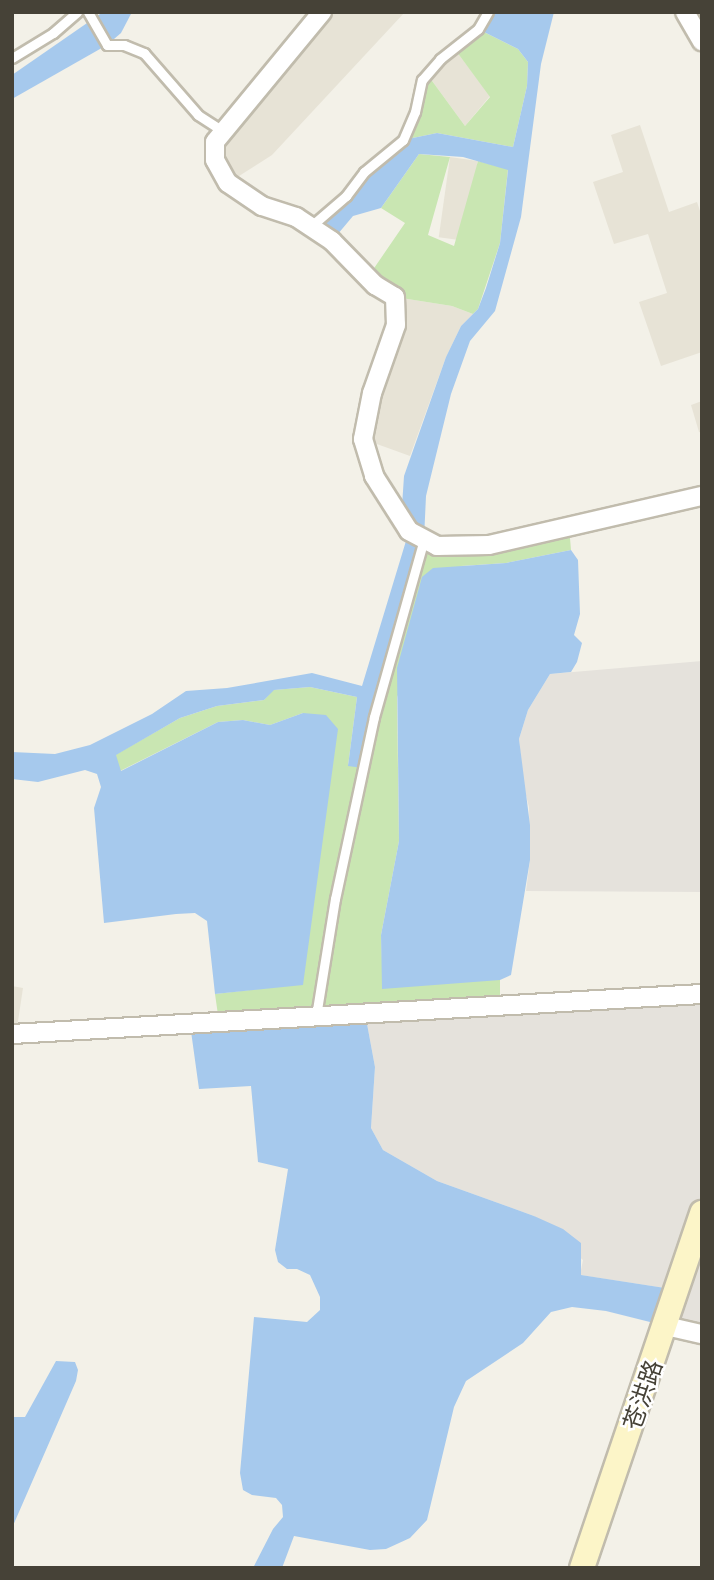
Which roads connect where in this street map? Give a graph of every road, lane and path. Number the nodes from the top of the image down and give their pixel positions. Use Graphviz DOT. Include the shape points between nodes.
graph roads {
  1 [pos="77,12"];
  2 [pos="88,12"];
  3 [pos="322,12"];
  4 [pos="488,12"];
  5 [pos="685,12"];
  6 [pos="702,41"];
  7 [pos="12,58"];
  8 [pos="223,131"];
  9 [pos="310,227"];
  10 [pos="702,496"];
  11 [pos="424,539"];
  12 [pos="702,994"];
  13 [pos="316,1016"];
  14 [pos="12,1034"];
  15 [pos="702,1213"];
  16 [pos="702,1222"];
  17 [pos="666,1326"];
  18 [pos="702,1334"];
  19 [pos="584,1568"];
  1 -- 7 [label="lane"];
  2 -- 8 [label="lane" via="107,45 124,45 144,53 198,115"];
  3 -- 8 [label="street"];
  4 -- 9 [label="lane" via="478,29 422,79 403,140"];
  5 -- 6 [label="street"];
  8 -- 9 [label="street" via="215,142 215,160 228,183"];
  9 -- 11 [label="street" via="332,241 375,285 396,297 396,325 372,393 363,439 374,476 409,531"];
  10 -- 11 [label="street" via="489,545 437,546"];
  11 -- 13 [label="lane" via="373,717"];
  12 -- 13 [label="street"];
  13 -- 14 [label="street"];
  15 -- 19 [label="main road"];
  16 -- 17 [label="main road, 苍洪路"];
  17 -- 18 [label="street"];
  17 -- 19 [label="main road, 苍洪路"];
}
